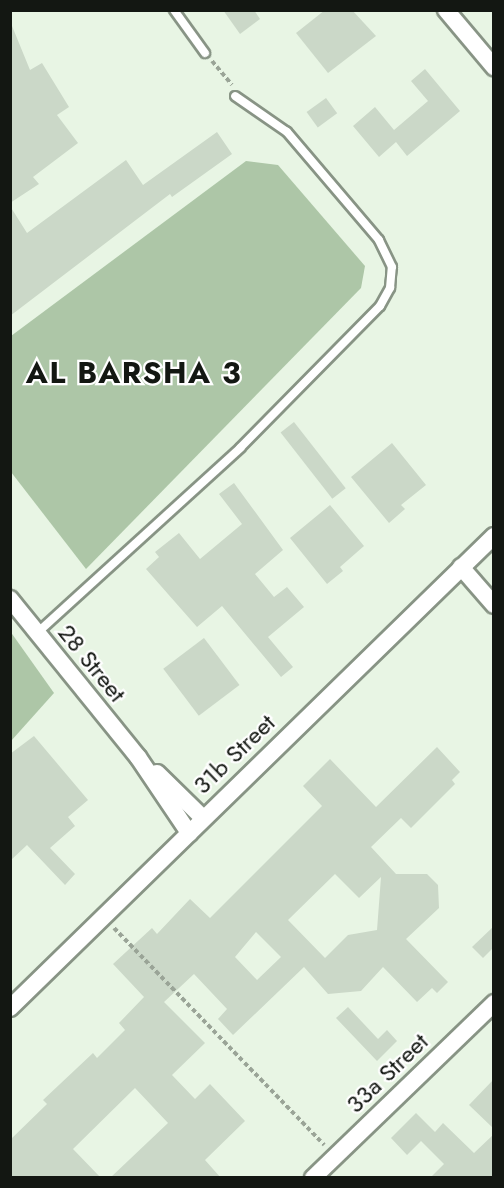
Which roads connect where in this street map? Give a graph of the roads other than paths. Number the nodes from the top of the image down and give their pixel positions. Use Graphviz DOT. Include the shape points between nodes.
graph roads {
  1 [pos="174,10"];
  2 [pos="446,10"];
  3 [pos="205,53"];
  4 [pos="494,67"];
  5 [pos="236,96"];
  6 [pos="494,536"];
  7 [pos="461,567"];
  8 [pos="10,599"];
  9 [pos="494,605"];
  10 [pos="37,634"];
  11 [pos="138,757"];
  12 [pos="204,818"];
  13 [pos="189,833"];
  14 [pos="494,1003"];
  15 [pos="10,1008"];
  16 [pos="314,1178"];
  1 -- 3 [label="lane"];
  2 -- 4 [label="street"];
  5 -- 10 [label="lane" via="287,132 379,240 390,258 390,288 380,306 240,448"];
  6 -- 7 [label="street, 31b Street"];
  7 -- 9 [label="street"];
  7 -- 12 [label="street, 31b Street"];
  8 -- 10 [label="street, 28 Street"];
  10 -- 11 [label="street, 28 Street"];
  11 -- 12 [label="street, 28 Street"];
  11 -- 13 [label="street, 28 Street"];
  12 -- 13 [label="street, 31b Street"];
  13 -- 15 [label="street, 31b Street"];
  14 -- 16 [label="street, 33a Street"];
}
